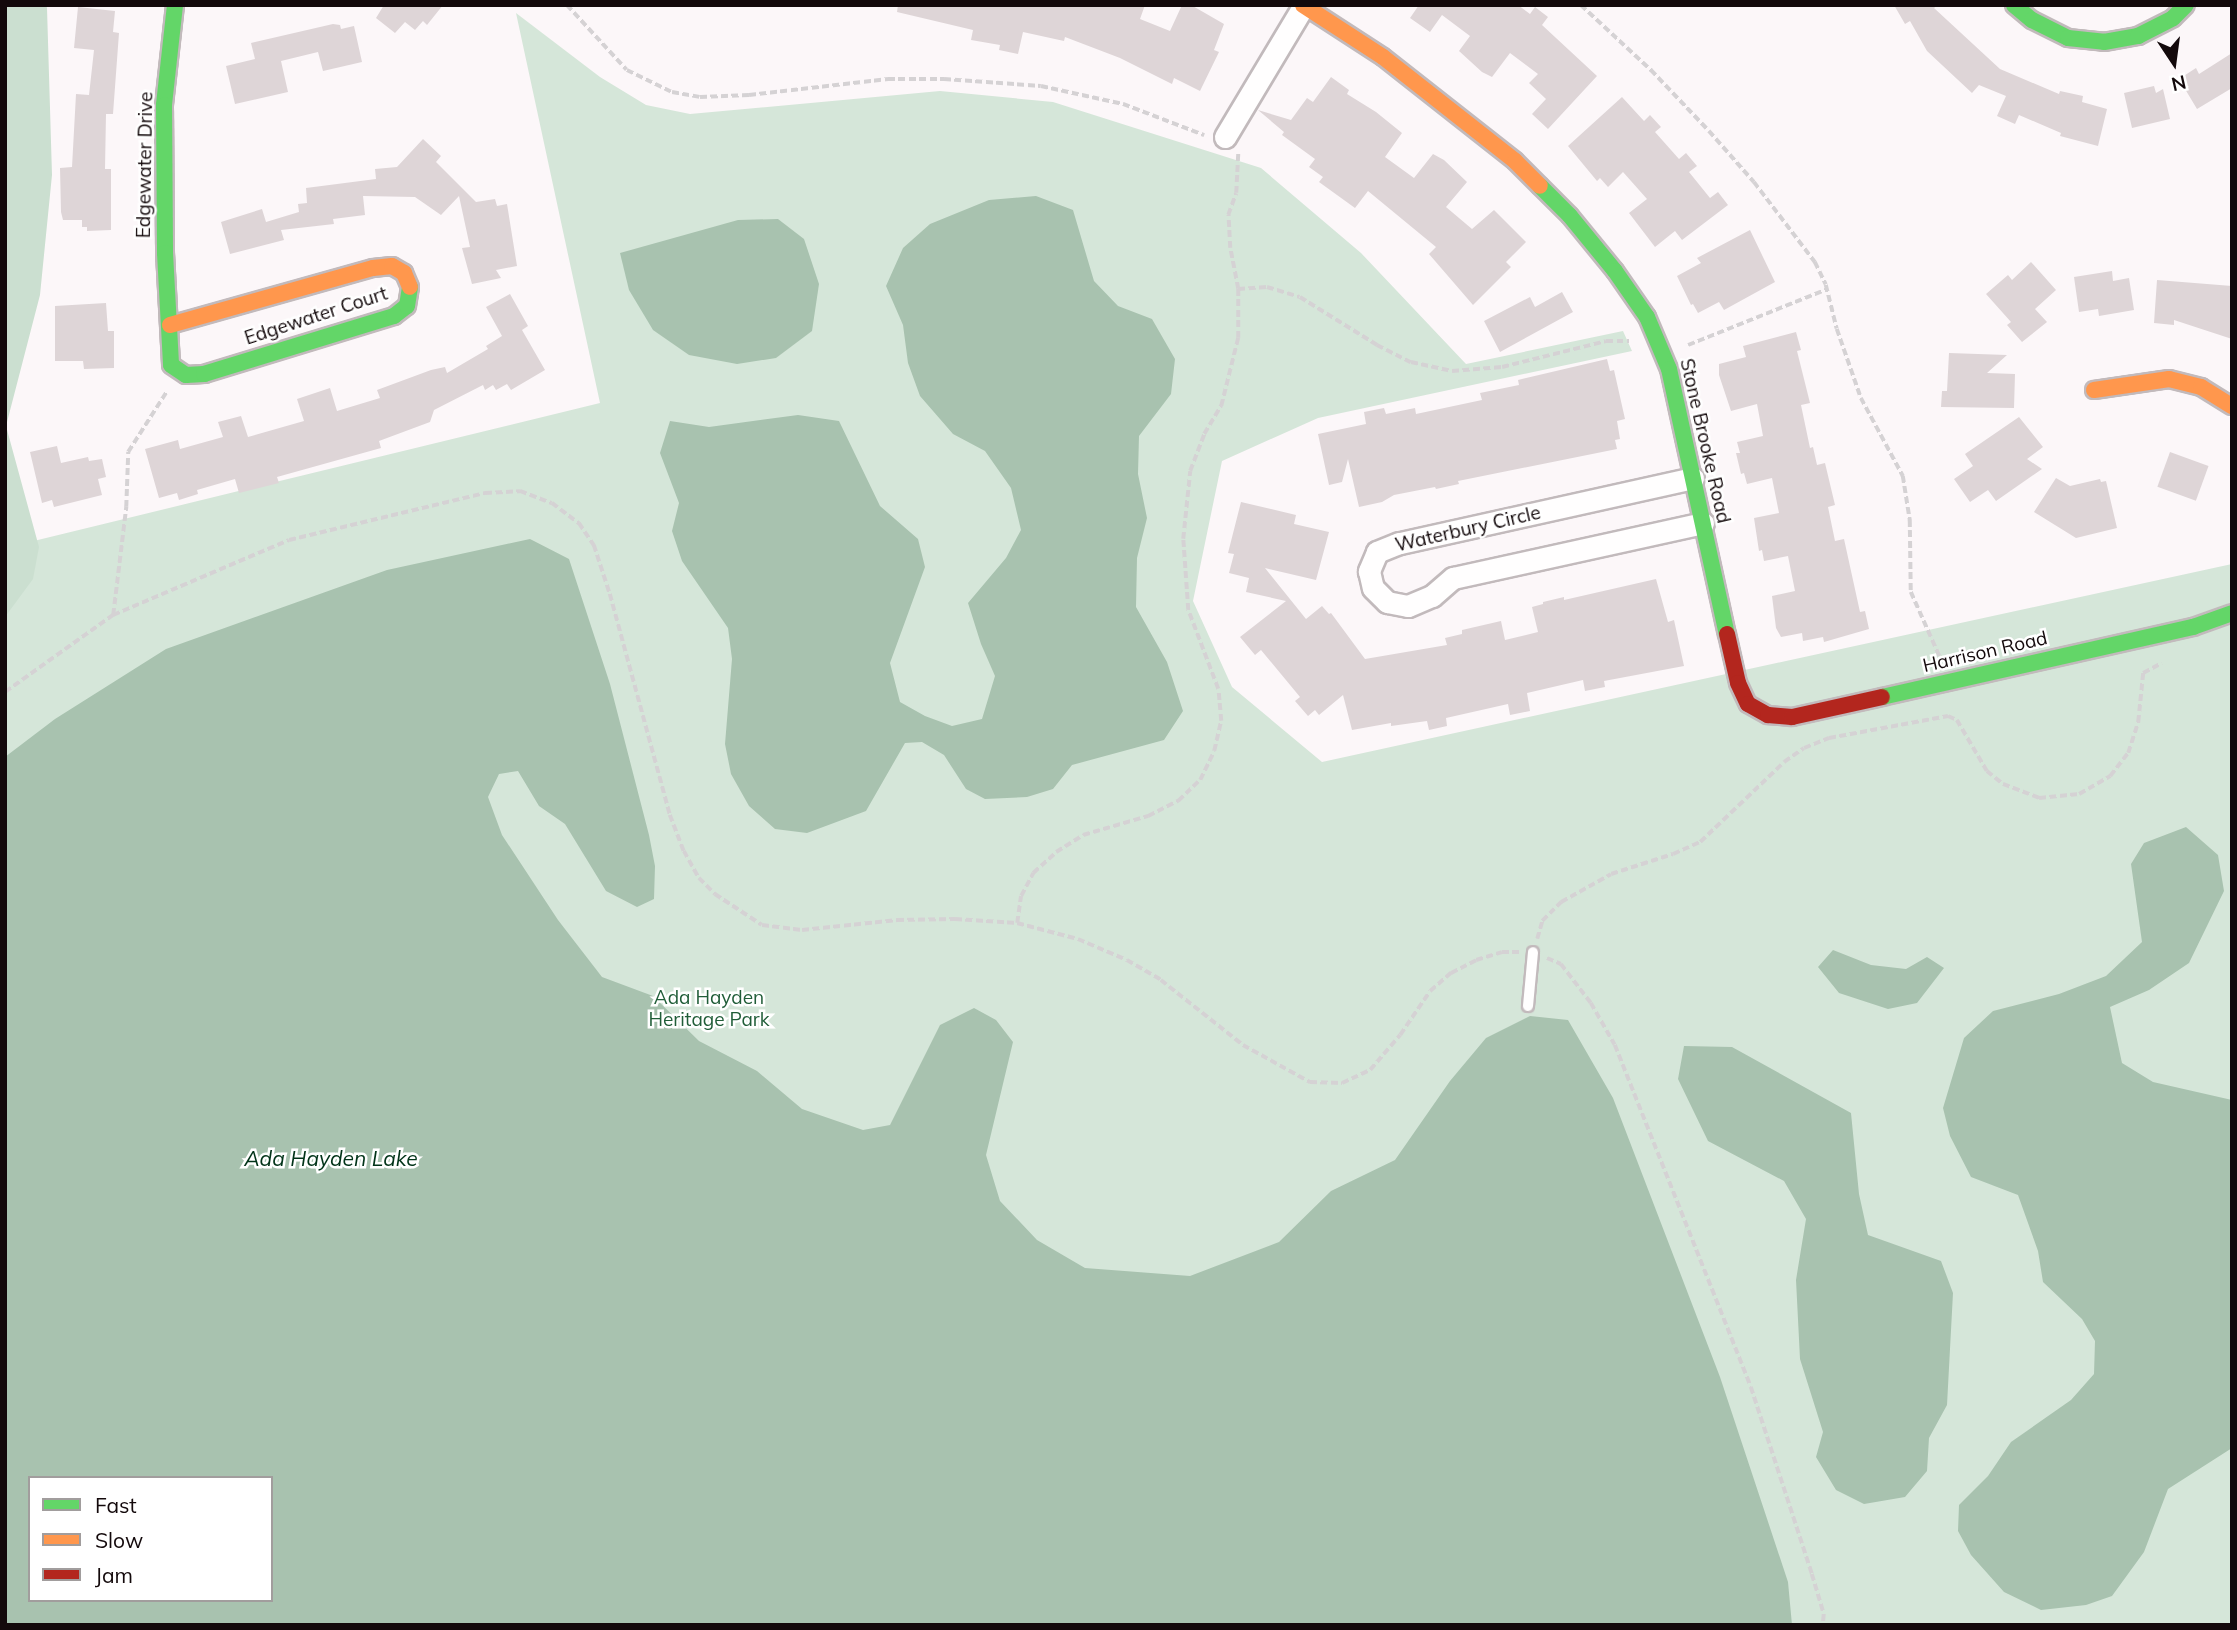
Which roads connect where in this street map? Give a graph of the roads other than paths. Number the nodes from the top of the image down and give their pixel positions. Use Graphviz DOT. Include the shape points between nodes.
graph roads {
  1 [pos="1303,5"];
  2 [pos="2014,5"];
  3 [pos="2186,5"];
  4 [pos="178,6"];
  5 [pos="1225,137"];
  6 [pos="170,325"];
  7 [pos="2094,390"];
  8 [pos="2232,406"];
  9 [pos="1693,478"];
  10 [pos="1703,523"];
  11 [pos="2232,613"];
  12 [pos="1748,704"];
  13 [pos="1533,951"];
  14 [pos="1528,1006"];
  1 -- 5 [label="street"];
  1 -- 9 [label="street, Stone Brooke Road" via="1383,57 1515,160 1570,216 1615,271 1662,348"];
  2 -- 3 [label="street" via="2032,20 2068,37 2104,42 2138,36 2173,18"];
  4 -- 6 [label="street, Edgewater Drive" via="164,105"];
  6 -- 6 [label="street, Edgewater Court" via="373,268 392,266 404,274 411,290 407,306 394,316 204,374 186,375 171,365"];
  7 -- 8 [label="street" via="2169,379 2201,387"];
  9 -- 10 [label="street, Stone Brooke Road"];
  9 -- 10 [label="street, Waterbury Circle" via="1399,543 1377,552 1369,571 1373,588 1387,602 1408,606 1432,596 1453,578"];
  10 -- 12 [label="street, Stone Brooke Road" via="1738,682"];
  11 -- 12 [label="street, Harrison Road" via="2193,627 1792,717 1768,715"];
  13 -- 14 [label="lane"];
}
